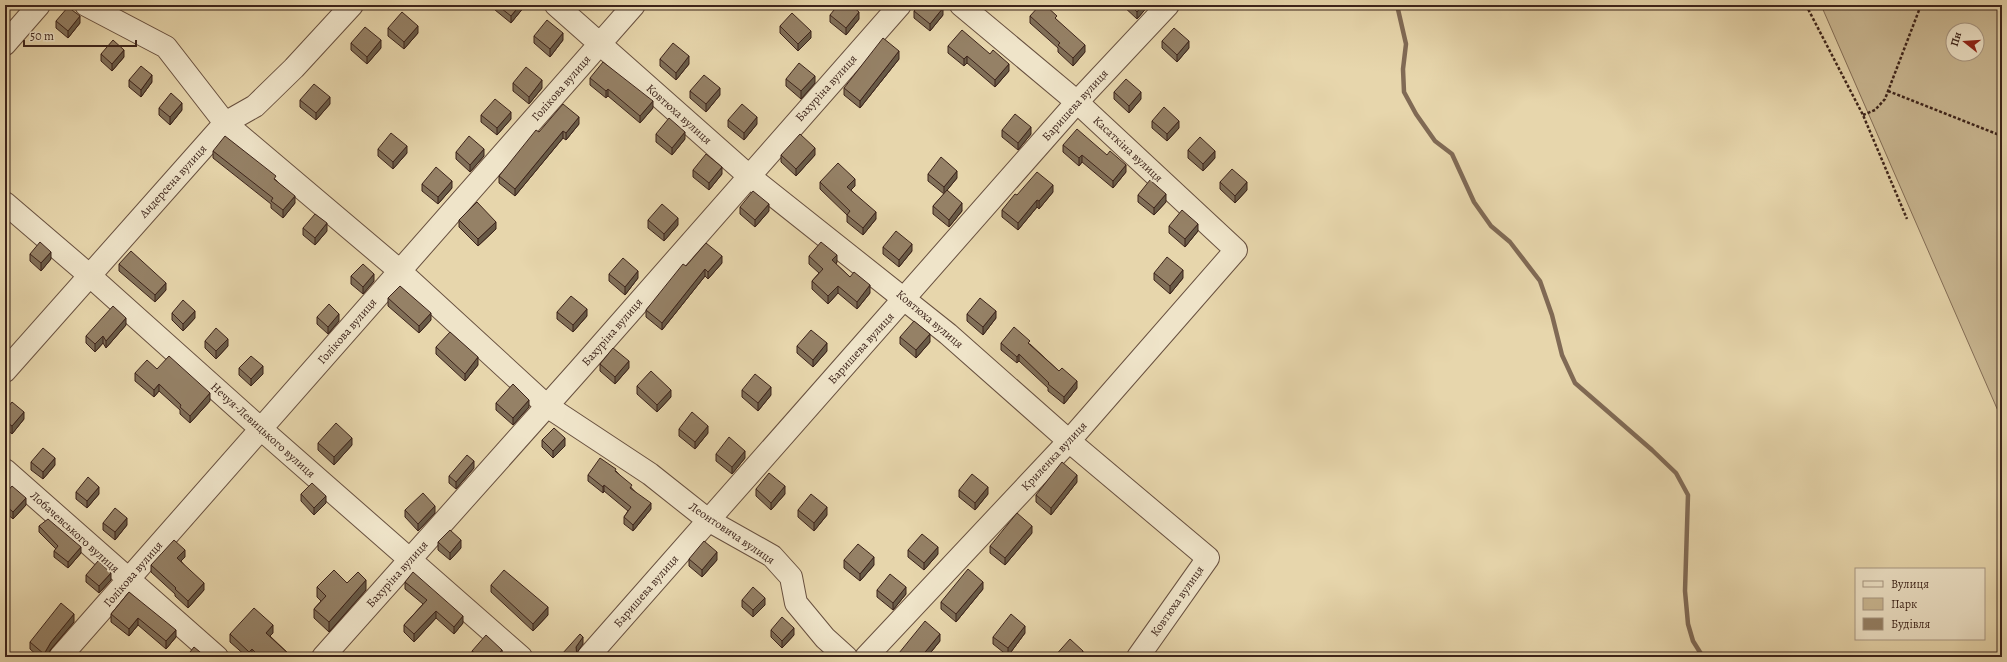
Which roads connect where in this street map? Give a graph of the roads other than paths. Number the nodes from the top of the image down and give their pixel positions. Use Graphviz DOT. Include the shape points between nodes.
graph roads {
  1 [pos="39,5"];
  2 [pos="86,5"];
  3 [pos="352,5"];
  4 [pos="556,5"];
  5 [pos="634,5"];
  6 [pos="900,5"];
  7 [pos="961,5"];
  8 [pos="1168,5"];
  9 [pos="601,43"];
  10 [pos="5,44"];
  11 [pos="1077,102"];
  12 [pos="225,123"];
  13 [pos="749,176"];
  14 [pos="5,203"];
  15 [pos="1236,250"];
  16 [pos="400,271"];
  17 [pos="90,275"];
  18 [pos="906,298"];
  19 [pos="5,371"];
  20 [pos="547,406"];
  21 [pos="261,429"];
  22 [pos="1069,441"];
  23 [pos="5,470"];
  24 [pos="708,520"];
  25 [pos="410,560"];
  26 [pos="128,580"];
  27 [pos="60,657"];
  28 [pos="217,657"];
  29 [pos="323,657"];
  30 [pos="522,657"];
  31 [pos="588,657"];
  32 [pos="846,657"];
  33 [pos="866,657"];
  34 [pos="1138,657"];
  1 -- 10 [label="street"];
  2 -- 12 [label="street, Леонтовича вулиця" via="166,47"];
  3 -- 12 [label="street, Андерсена вулиця" via="256,106"];
  4 -- 9 [label="street, Ковтюха вулиця"];
  5 -- 9 [label="street, Голікова вулиця"];
  6 -- 13 [label="street, Бахуріна вулиця"];
  7 -- 11 [label="street, Касаткіна вулиця"];
  8 -- 11 [label="street, Баришева вулиця"];
  9 -- 13 [label="street, Ковтюха вулиця"];
  9 -- 16 [label="street, Голікова вулиця"];
  11 -- 15 [label="street, Касаткіна вулиця"];
  11 -- 18 [label="street, Баришева вулиця"];
  12 -- 16 [label="street, Леонтовича вулиця"];
  12 -- 17 [label="street, Андерсена вулиця"];
  13 -- 18 [label="street, Ковтюха вулиця"];
  13 -- 20 [label="street, Бахуріна вулиця"];
  14 -- 17 [label="street, Нечуя-Левицького вулиця"];
  15 -- 22 [label="street, Криленка вулиця"];
  16 -- 20 [label="street, Леонтовича вулиця"];
  16 -- 21 [label="street, Голікова вулиця"];
  17 -- 19 [label="street, Андерсена вулиця"];
  17 -- 21 [label="street, Нечуя-Левицького вулиця"];
  18 -- 22 [label="street, Ковтюха вулиця"];
  18 -- 24 [label="street, Баришева вулиця"];
  20 -- 24 [label="street, Леонтовича вулиця" via="650,474"];
  20 -- 25 [label="street, Бахуріна вулиця"];
  21 -- 25 [label="street, Нечуя-Левицького вулиця"];
  21 -- 26 [label="street, Голікова вулиця"];
  22 -- 33 [label="street, Криленка вулиця"];
  22 -- 34 [label="street, Ковтюха вулиця" via="1208,558"];
  23 -- 26 [label="street, Лобачевського вулиця"];
  24 -- 31 [label="street, Баришева вулиця"];
  24 -- 32 [label="street, Леонтовича вулиця" via="772,556 791,577 796,603 825,638"];
  25 -- 29 [label="street, Бахуріна вулиця"];
  25 -- 30 [label="street, Нечуя-Левицького вулиця"];
  26 -- 27 [label="street, Голікова вулиця"];
  26 -- 28 [label="street, Лобачевського вулиця"];
}
